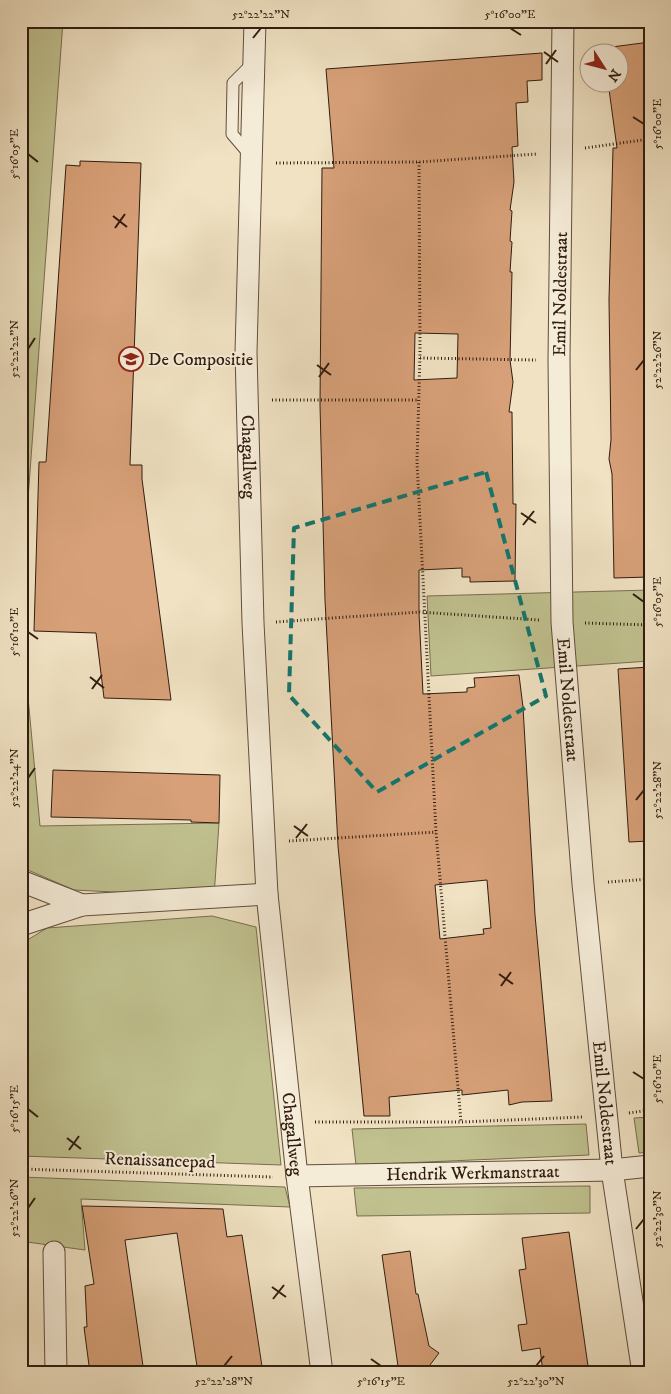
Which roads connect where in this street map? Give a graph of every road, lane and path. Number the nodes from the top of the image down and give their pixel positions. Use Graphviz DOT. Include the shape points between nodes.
graph roads {
  1 [pos="255,21"];
  2 [pos="563,21"];
  3 [pos="650,139"];
  4 [pos="562,152"];
  5 [pos="250,159"];
  6 [pos="418,162"];
  7 [pos="420,358"];
  8 [pos="559,360"];
  9 [pos="247,400"];
  10 [pos="418,400"];
  11 [pos="426,613"];
  12 [pos="562,622"];
  13 [pos="253,623"];
  14 [pos="650,625"];
  15 [pos="436,832"];
  16 [pos="265,843"];
  17 [pos="650,879"];
  18 [pos="21,882"];
  19 [pos="582,884"];
  20 [pos="267,894"];
  21 [pos="82,905"];
  22 [pos="21,925"];
  23 [pos="650,1110"];
  24 [pos="606,1116"];
  25 [pos="292,1122"];
  26 [pos="461,1122"];
  27 [pos="650,1166"];
  28 [pos="21,1169"];
  29 [pos="612,1170"];
  30 [pos="297,1176"];
  31 [pos="54,1252"];
  32 [pos="56,1373"];
  33 [pos="322,1373"];
  34 [pos="643,1373"];
  1 -- 5 [label="street, Chagallweg"];
  2 -- 4 [label="street, Emil Noldestraat"];
  3 -- 4 [label="path"];
  4 -- 6 [label="path"];
  4 -- 8 [label="street, Emil Noldestraat"];
  5 -- 6 [label="path"];
  5 -- 9 [label="street, Chagallweg"];
  6 -- 7 [label="path"];
  7 -- 8 [label="path"];
  7 -- 10 [label="path"];
  8 -- 12 [label="street, Emil Noldestraat"];
  9 -- 10 [label="path"];
  9 -- 13 [label="street, Chagallweg"];
  10 -- 11 [label="path" via="416,462"];
  11 -- 12 [label="path"];
  11 -- 13 [label="path"];
  11 -- 15 [label="path" via="426,678"];
  12 -- 14 [label="path"];
  12 -- 19 [label="street, Emil Noldestraat"];
  13 -- 16 [label="street, Chagallweg"];
  15 -- 16 [label="path"];
  15 -- 26 [label="path"];
  16 -- 20 [label="street, Chagallweg"];
  17 -- 19 [label="path"];
  18 -- 21 [label="street"];
  19 -- 24 [label="street, Emil Noldestraat"];
  20 -- 21 [label="street"];
  20 -- 25 [label="street, Chagallweg"];
  21 -- 22 [label="street"];
  23 -- 24 [label="path"];
  24 -- 26 [label="path"];
  24 -- 29 [label="street, Emil Noldestraat"];
  25 -- 26 [label="path"];
  25 -- 30 [label="street, Chagallweg"];
  27 -- 29 [label="street, Hendrik Werkmanstraat"];
  28 -- 30 [label="path, Renaissancepad" via="267,1178"];
  29 -- 30 [label="street, Hendrik Werkmanstraat"];
  29 -- 34 [label="street, Emil Noldestraat"];
  30 -- 33 [label="street, Chagallweg"];
  31 -- 32 [label="street"];
}
